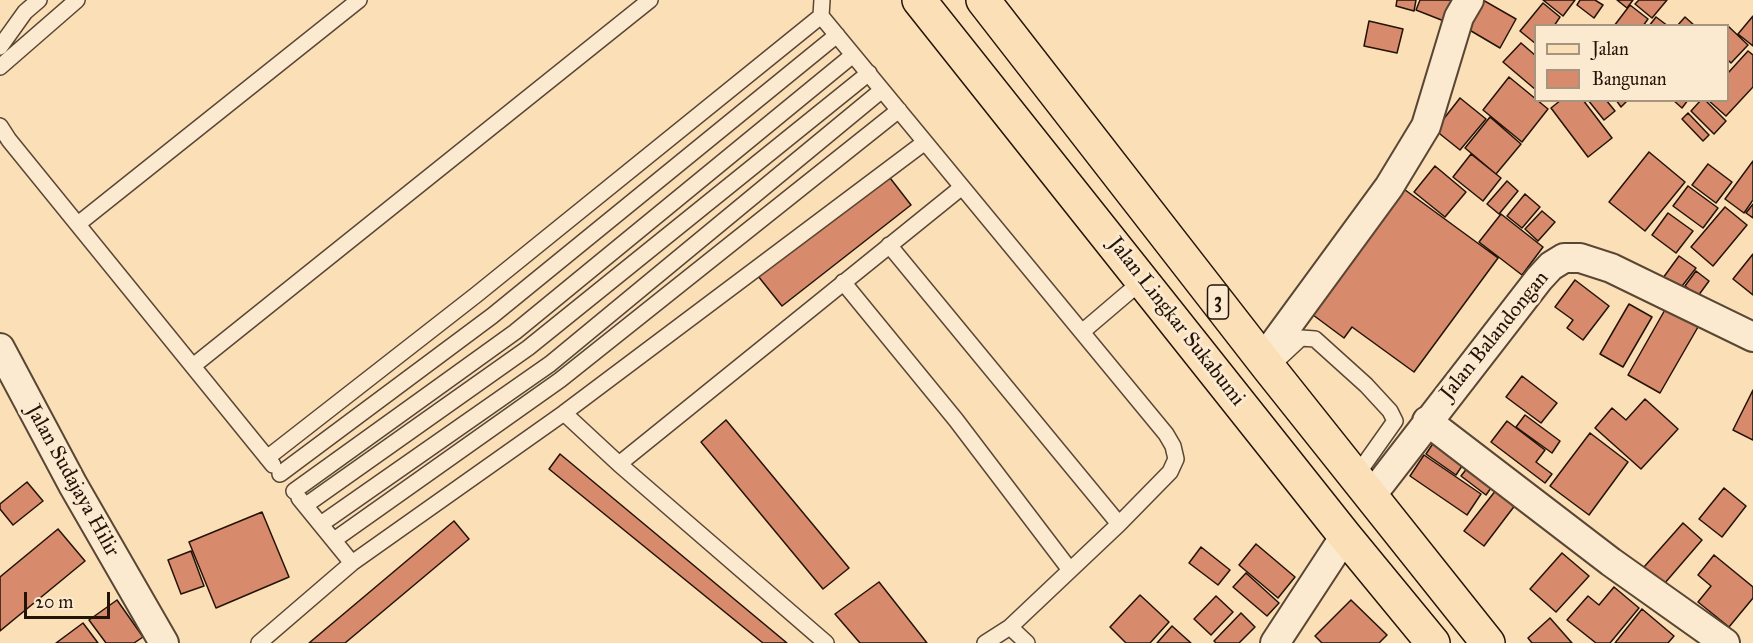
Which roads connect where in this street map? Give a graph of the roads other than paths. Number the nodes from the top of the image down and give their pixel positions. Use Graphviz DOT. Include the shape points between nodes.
graph roads {
  1 [pos="39,0"];
  2 [pos="77,0"];
  3 [pos="359,0"];
  4 [pos="650,0"];
  5 [pos="919,0"];
  6 [pos="983,0"];
  7 [pos="1469,0"];
  8 [pos="821,8"];
  9 [pos="837,35"];
  10 [pos="0,47"];
  11 [pos="853,55"];
  12 [pos="0,67"];
  13 [pos="869,73"];
  14 [pos="882,90"];
  15 [pos="898,110"];
  16 [pos="0,126"];
  17 [pos="925,142"];
  18 [pos="962,187"];
  19 [pos="78,224"];
  20 [pos="889,245"];
  21 [pos="1143,280"];
  22 [pos="843,282"];
  23 [pos="1082,332"];
  24 [pos="1753,337"];
  25 [pos="0,348"];
  26 [pos="1266,364"];
  27 [pos="193,366"];
  28 [pos="564,413"];
  29 [pos="1427,421"];
  30 [pos="267,458"];
  31 [pos="619,464"];
  32 [pos="280,474"];
  33 [pos="1363,486"];
  34 [pos="294,491"];
  35 [pos="306,505"];
  36 [pos="321,524"];
  37 [pos="1119,524"];
  38 [pos="1345,536"];
  39 [pos="334,540"];
  40 [pos="352,563"];
  41 [pos="1070,570"];
  42 [pos="1010,627"];
  43 [pos="164,643"];
  44 [pos="259,643"];
  45 [pos="826,643"];
  46 [pos="985,643"];
  47 [pos="1028,643"];
  48 [pos="1275,643"];
  49 [pos="1433,643"];
  50 [pos="1488,643"];
  51 [pos="1725,643"];
  1 -- 10 [label="lane" via="24,12"];
  2 -- 12 [label="lane"];
  3 -- 19 [label="lane"];
  4 -- 27 [label="lane"];
  5 -- 21 [label="main road, Jalan Lingkar Sukabumi / 3"];
  6 -- 26 [label="main road, 3"];
  7 -- 26 [label="street" via="1459,17 1426,126 1389,187"];
  8 -- 9 [label="lane"];
  8 -- 30 [label="lane" via="476,295"];
  9 -- 11 [label="lane"];
  9 -- 32 [label="lane" via="492,316"];
  11 -- 13 [label="lane"];
  11 -- 34 [label="lane" via="515,332"];
  13 -- 14 [label="lane"];
  13 -- 35 [label="lane" via="528,348"];
  14 -- 15 [label="lane"];
  14 -- 36 [label="lane" via="550,364"];
  15 -- 17 [label="lane"];
  15 -- 39 [label="lane" via="560,380"];
  16 -- 19 [label="lane"];
  17 -- 18 [label="lane"];
  17 -- 28 [label="lane"];
  18 -- 20 [label="lane"];
  18 -- 23 [label="lane"];
  19 -- 27 [label="lane"];
  20 -- 22 [label="lane"];
  20 -- 37 [label="lane"];
  21 -- 23 [label="lane"];
  21 -- 38 [label="main road, Jalan Lingkar Sukabumi / 3"];
  22 -- 31 [label="lane"];
  22 -- 41 [label="lane" via="956,420"];
  23 -- 37 [label="lane" via="1166,434 1176,459 1170,472"];
  24 -- 29 [label="street, Jalan Balandongan" via="1611,268 1580,258 1564,258 1539,279"];
  25 -- 43 [label="street, Jalan Sudajaya Hilir"];
  26 -- 33 [label="main road, 3"];
  26 -- 33 [label="lane" via="1301,338 1315,339 1390,411 1395,421"];
  27 -- 30 [label="lane"];
  28 -- 31 [label="lane"];
  28 -- 40 [label="lane"];
  29 -- 33 [label="street, Jalan Balandongan"];
  29 -- 51 [label="street" via="1611,562"];
  30 -- 32 [label="lane"];
  31 -- 45 [label="lane"];
  32 -- 34 [label="lane"];
  33 -- 50 [label="main road, 3"];
  34 -- 35 [label="lane"];
  35 -- 36 [label="lane"];
  36 -- 39 [label="lane"];
  37 -- 41 [label="lane"];
  38 -- 48 [label="street"];
  38 -- 49 [label="main road, Jalan Lingkar Sukabumi / 3"];
  39 -- 40 [label="lane"];
  40 -- 44 [label="lane"];
  41 -- 42 [label="lane"];
  42 -- 46 [label="lane"];
  42 -- 47 [label="lane"];
}
